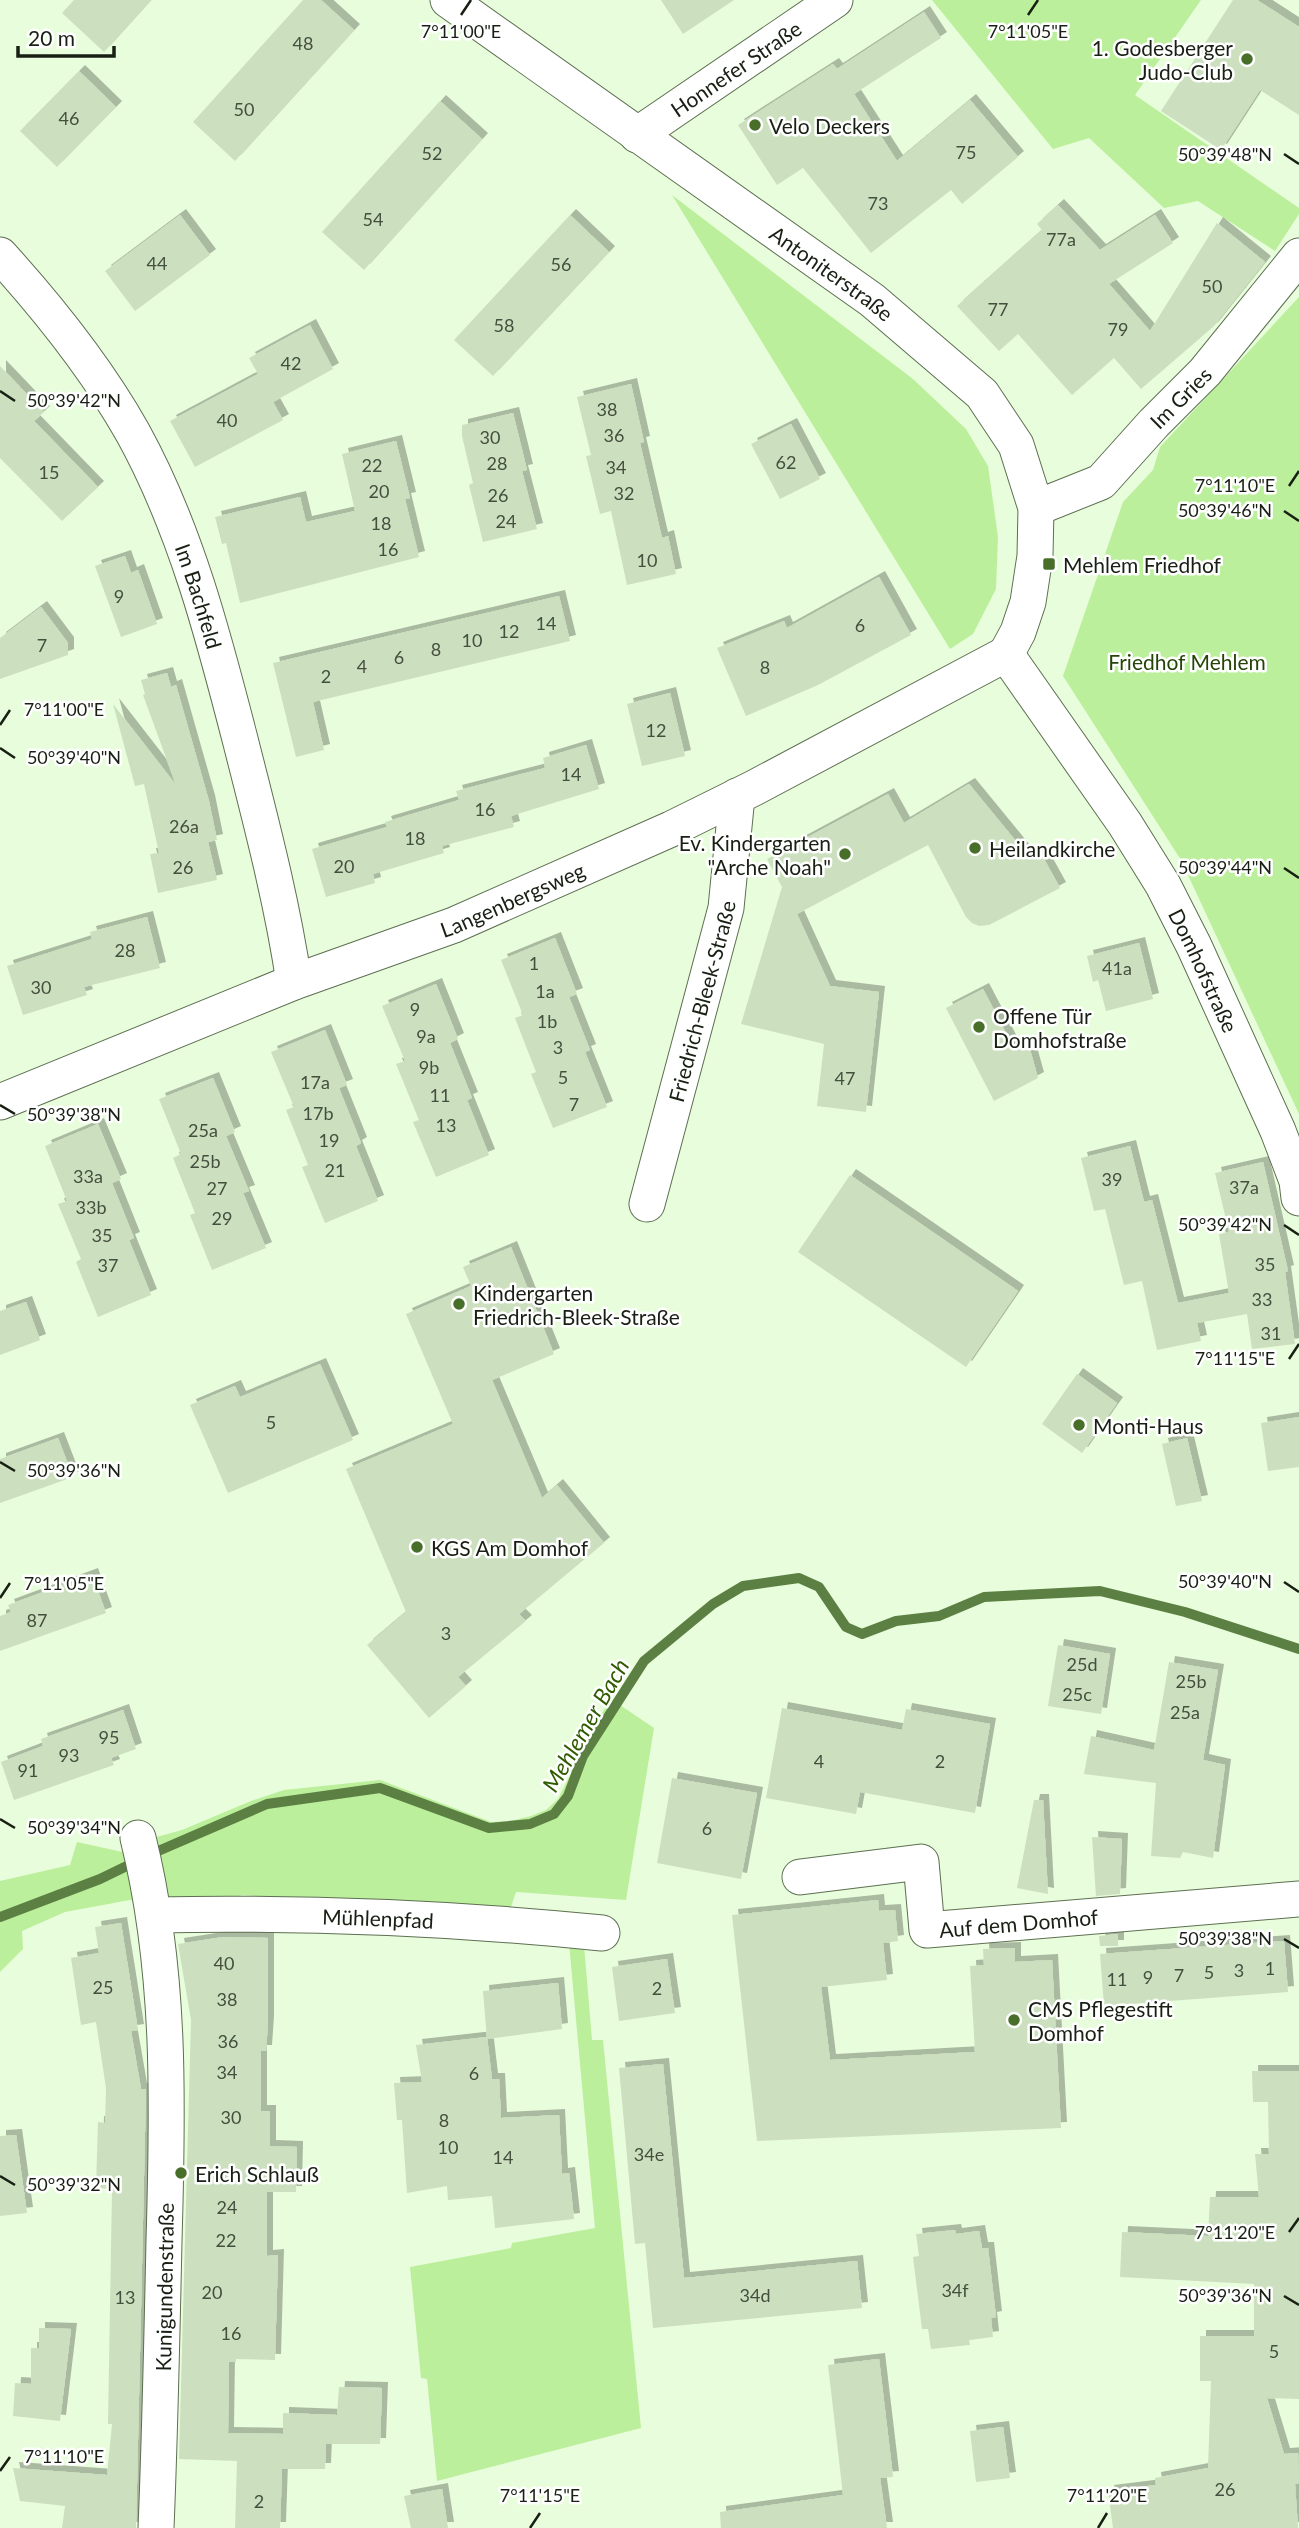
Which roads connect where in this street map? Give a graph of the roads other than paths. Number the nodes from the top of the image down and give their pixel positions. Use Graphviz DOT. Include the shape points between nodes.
graph roads {
  1 [pos="448,0"];
  2 [pos="835,0"];
  3 [pos="636,135"];
  4 [pos="0,255"];
  5 [pos="1299,256"];
  6 [pos="1036,509"];
  7 [pos="1006,654"];
  8 [pos="737,796"];
  9 [pos="294,982"];
  10 [pos="0,1102"];
  11 [pos="1298,1187"];
  12 [pos="647,1204"];
  13 [pos="138,1838"];
  14 [pos="800,1877"];
  15 [pos="1299,1899"];
  16 [pos="154,1915"];
  17 [pos="602,1933"];
  18 [pos="156,2528"];
  1 -- 3 [label="street, Antoniterstraße"];
  2 -- 3 [label="street, Honnefer Straße"];
  3 -- 6 [label="street, Antoniterstraße" via="872,300 982,394 1017,445"];
  4 -- 9 [label="street, Im Bachfeld" via="92,370 133,433 170,512 216,649 285,923"];
  5 -- 6 [label="street, Im Gries" via="1205,372 1101,482"];
  6 -- 7 [label="street, Antoniterstraße" via="1028,602"];
  7 -- 8 [label="street, Langenbergsweg"];
  7 -- 11 [label="street, Domhofstraße" via="1163,885 1248,1064"];
  8 -- 9 [label="street, Langenbergsweg" via="454,925"];
  8 -- 12 [label="street, Friedrich-Bleek-Straße" via="726,908"];
  9 -- 10 [label="street, Langenbergsweg"];
  13 -- 16 [label="street, Kunigundenstraße"];
  14 -- 15 [label="street, Auf dem Domhof" via="920,1862 927,1930"];
  16 -- 17 [label="street, Mühlenpfad" via="387,1916"];
  16 -- 18 [label="street, Kunigundenstraße" via="165,2008 167,2132"];
}
